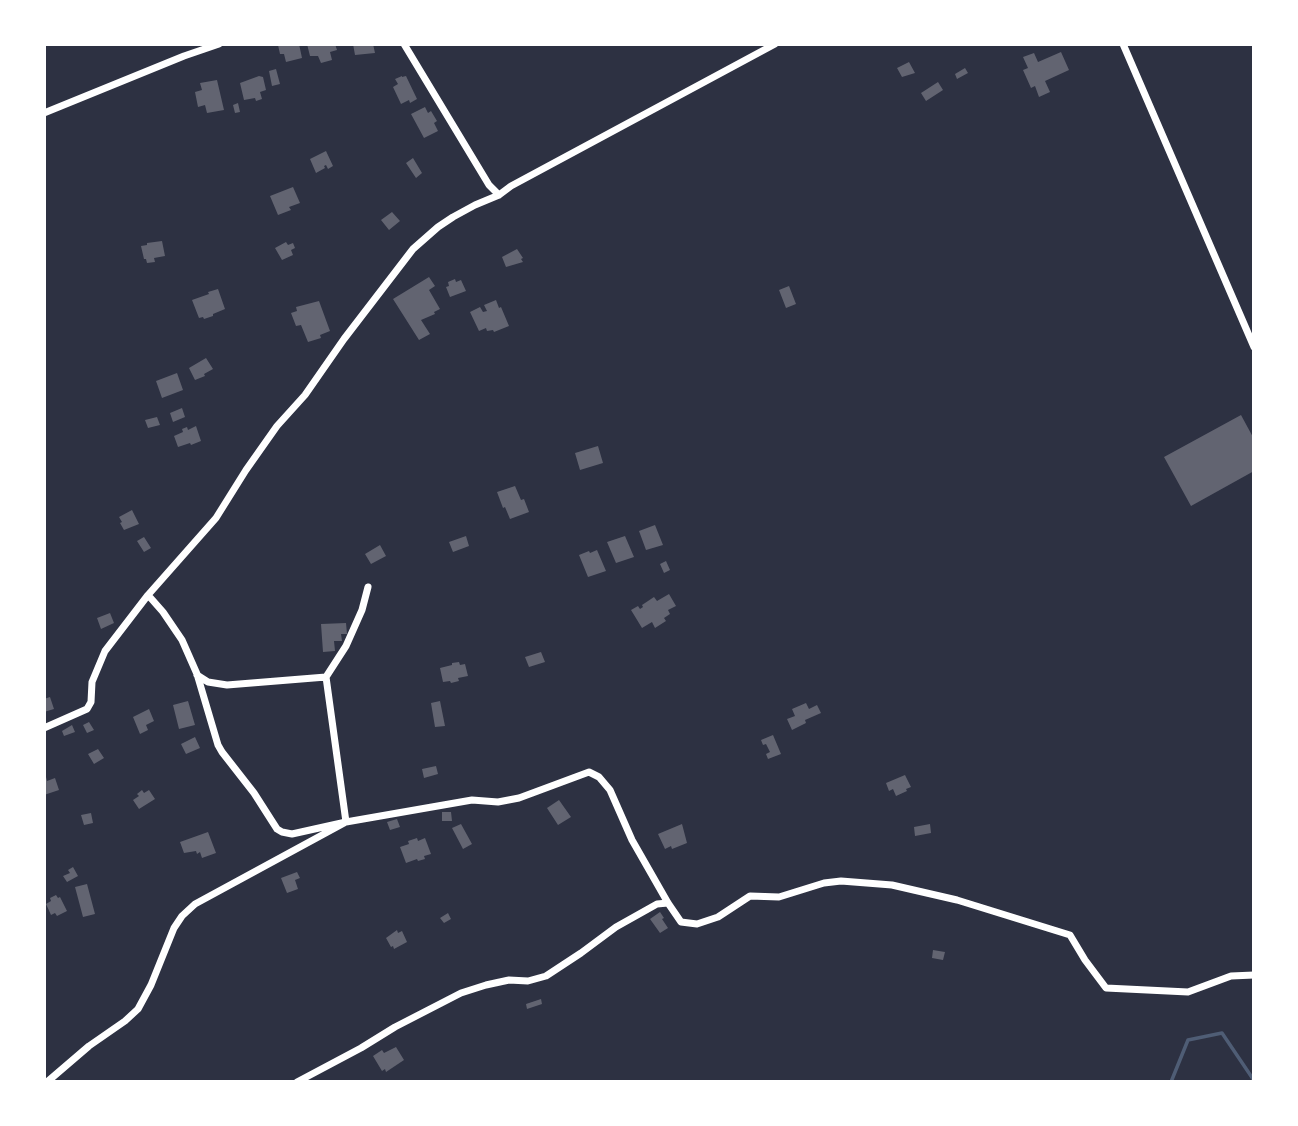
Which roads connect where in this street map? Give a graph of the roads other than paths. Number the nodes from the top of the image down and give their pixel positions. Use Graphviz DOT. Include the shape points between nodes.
graph roads {
  1 [pos="219,44"];
  2 [pos="404,44"];
  3 [pos="775,44"];
  4 [pos="1123,44"];
  5 [pos="44,113"];
  6 [pos="499,195"];
  7 [pos="1254,347"];
  8 [pos="368,587"];
  9 [pos="148,595"];
  10 [pos="197,674"];
  11 [pos="326,677"];
  12 [pos="44,728"];
  13 [pos="346,822"];
  14 [pos="668,902"];
  15 [pos="1254,975"];
  16 [pos="47,1082"];
  17 [pos="297,1082"];
  1 -- 5 [label="street"];
  2 -- 6 [label="street"];
  3 -- 6 [label="street"];
  4 -- 7 [label="street"];
  6 -- 9 [label="street" via="453,217 413,249 261,447 216,518"];
  8 -- 11 [label="street" via="346,646"];
  9 -- 10 [label="street" via="182,640"];
  9 -- 12 [label="street" via="104,651 87,709"];
  10 -- 11 [label="street" via="208,682 226,685"];
  10 -- 13 [label="street" via="218,745 277,829 292,834"];
  11 -- 13 [label="street"];
  13 -- 14 [label="street" via="472,800 519,798 589,772 610,790"];
  13 -- 16 [label="street" via="195,904 174,928 138,1009"];
  14 -- 15 [label="street" via="681,922 697,924 750,897 779,897 841,881 892,885 1070,935 1106,988 1188,992 1231,976"];
  14 -- 17 [label="street" via="616,927 546,976 461,993"];
}
